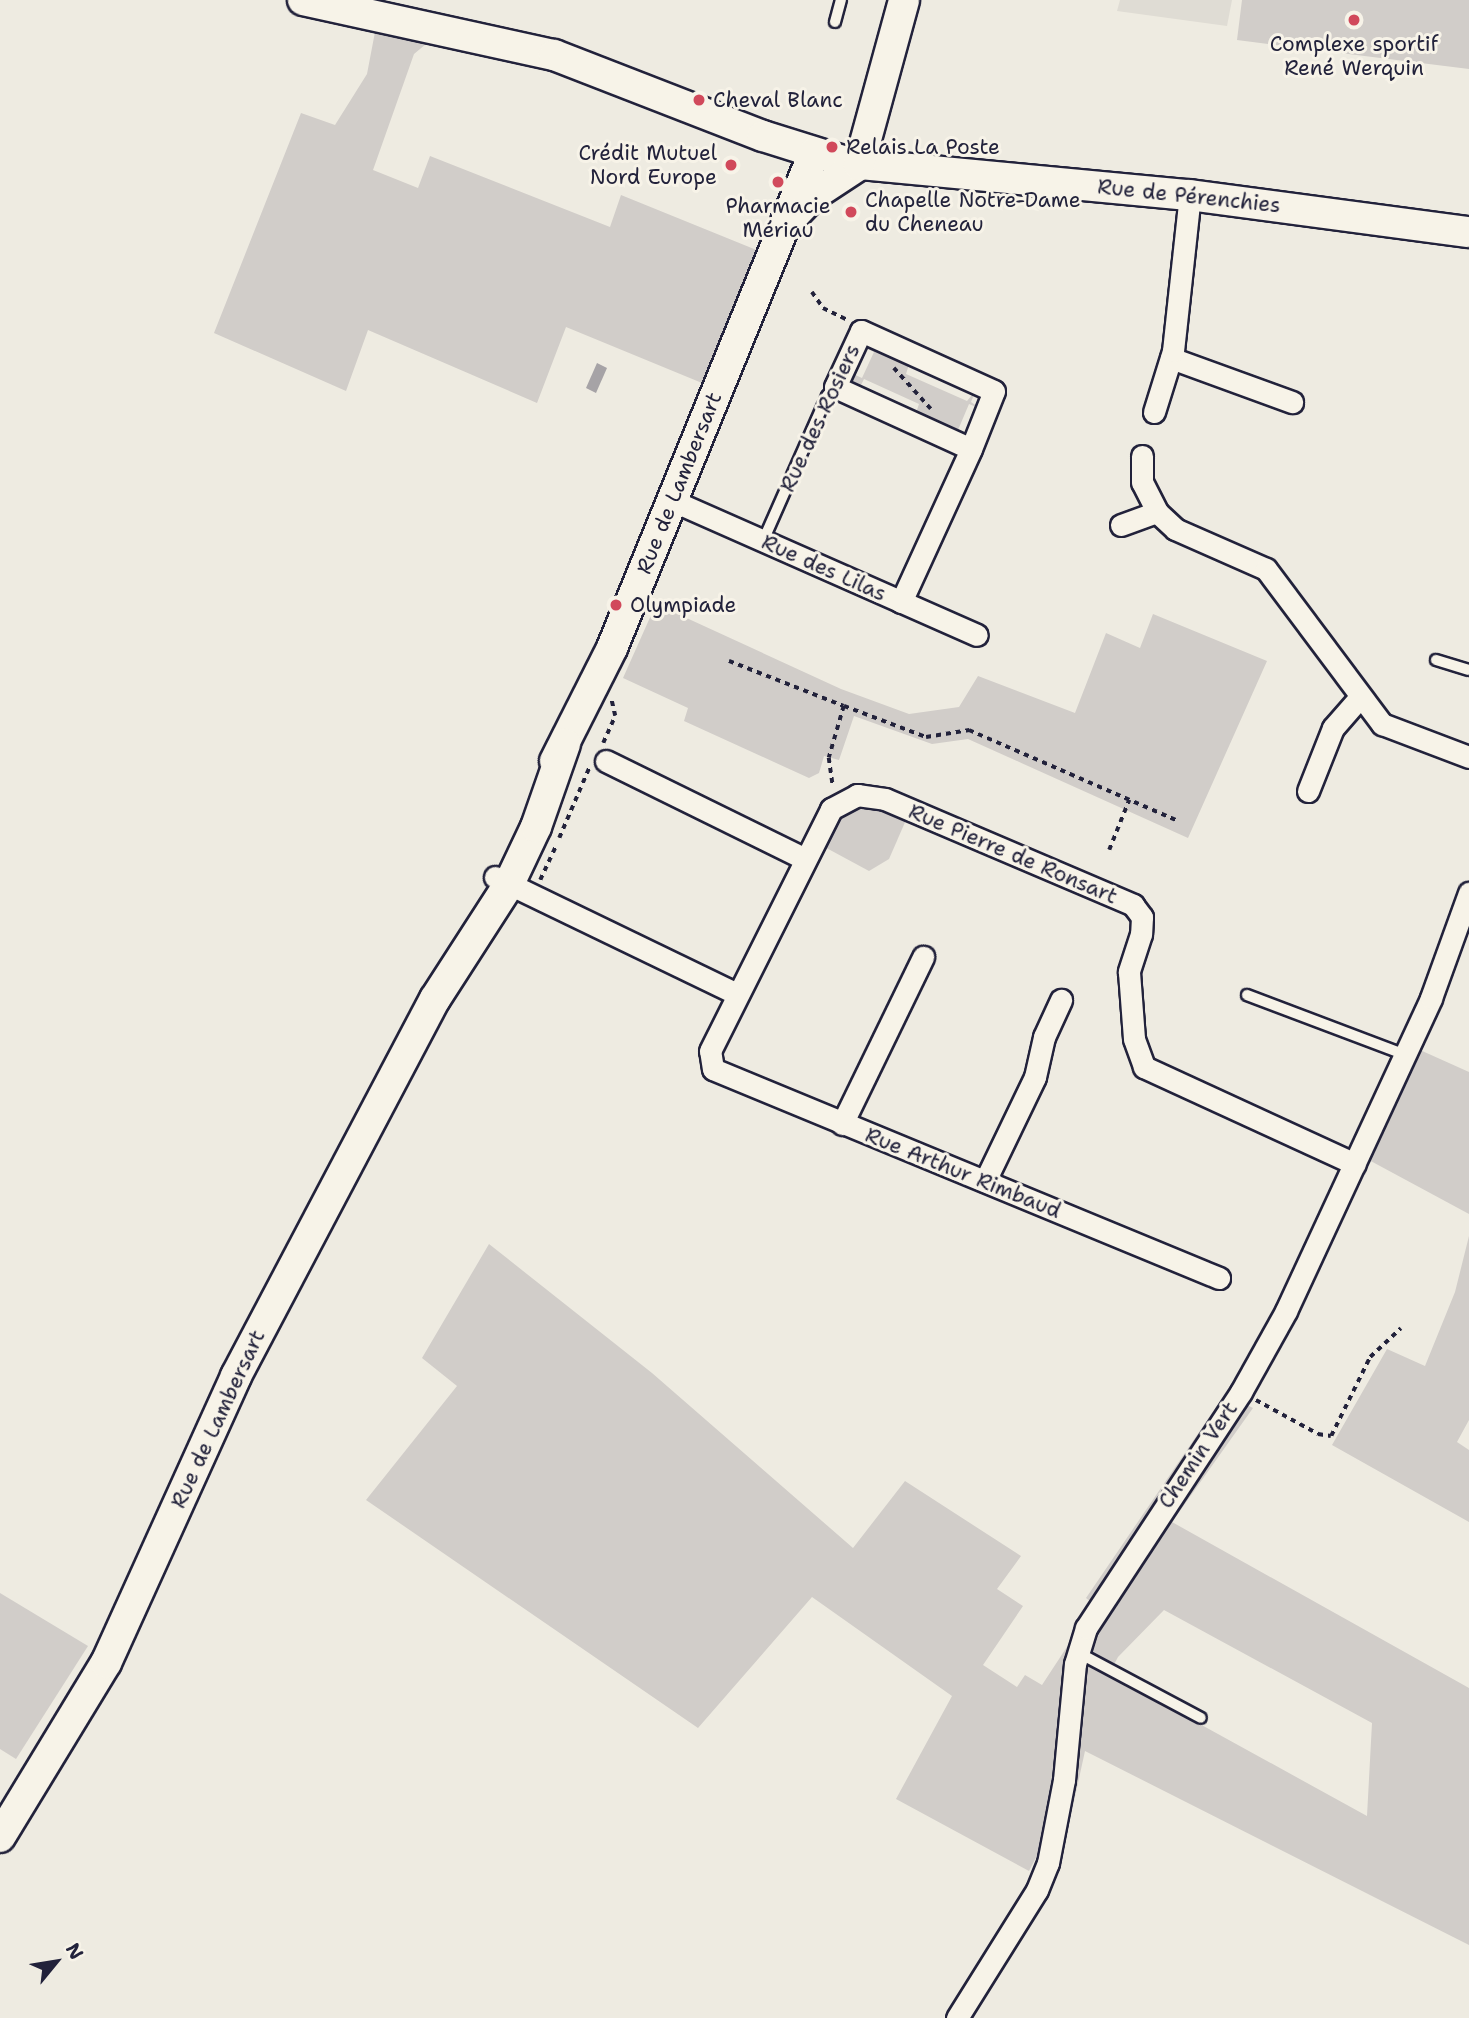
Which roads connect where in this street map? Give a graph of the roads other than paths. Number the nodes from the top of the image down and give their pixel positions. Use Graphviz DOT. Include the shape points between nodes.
graph roads {
  1 [pos="303,0"];
  2 [pos="841,0"];
  3 [pos="904,0"];
  4 [pos="835,22"];
  5 [pos="814,153"];
  6 [pos="859,165"];
  7 [pos="1190,195"];
  8 [pos="790,220"];
  9 [pos="1469,232"];
  10 [pos="1171,358"];
  11 [pos="835,387"];
  12 [pos="1292,402"];
  13 [pos="1154,412"];
  14 [pos="971,449"];
  15 [pos="1142,456"];
  16 [pos="671,500"];
  17 [pos="1157,512"];
  18 [pos="1121,525"];
  19 [pos="763,541"];
  20 [pos="901,602"];
  21 [pos="977,635"];
  22 [pos="1436,660"];
  23 [pos="1469,670"];
  24 [pos="1360,697"];
  25 [pos="599,756"];
  26 [pos="1469,757"];
  27 [pos="1308,791"];
  28 [pos="803,858"];
  29 [pos="512,885"];
  30 [pos="1469,893"];
  31 [pos="923,957"];
  32 [pos="737,994"];
  33 [pos="1247,995"];
  34 [pos="1061,1000"];
  35 [pos="1406,1055"];
  36 [pos="842,1125"];
  37 [pos="1355,1164"];
  38 [pos="985,1181"];
  39 [pos="1219,1278"];
  40 [pos="1077,1652"];
  41 [pos="1201,1718"];
  42 [pos="0,1837"];
  43 [pos="957,2018"];
  1 -- 5 [label="main road, Rue de Pérenchies" via="554,55"];
  2 -- 4 [label="lane"];
  3 -- 6 [label="main road"];
  5 -- 6 [label="main road, Rue de Pérenchies"];
  5 -- 8 [label="main road, Rue de Lambersart"];
  6 -- 7 [label="main road, Rue de Pérenchies"];
  6 -- 8 [label="main road, Rue de Lambersart" via="812,196"];
  7 -- 9 [label="main road, Rue de Pérenchies"];
  7 -- 10 [label="street"];
  8 -- 16 [label="main road, Rue de Lambersart"];
  10 -- 12 [label="street"];
  10 -- 13 [label="street"];
  11 -- 14 [label="street"];
  11 -- 14 [label="street, Rue des Rosiers" via="861,331 994,391"];
  11 -- 19 [label="lane, Rue des Rosiers"];
  14 -- 20 [label="street"];
  15 -- 17 [label="street" via="1142,482"];
  16 -- 19 [label="street, Rue des Lilas"];
  16 -- 29 [label="main road, Rue de Lambersart" via="598,680 565,744"];
  17 -- 18 [label="street"];
  17 -- 24 [label="street" via="1175,529 1266,569"];
  19 -- 20 [label="street, Rue des Lilas"];
  20 -- 21 [label="street, Rue des Lilas"];
  22 -- 23 [label="lane"];
  24 -- 26 [label="street" via="1390,728"];
  24 -- 27 [label="street" via="1334,728"];
  25 -- 28 [label="street"];
  28 -- 32 [label="street"];
  28 -- 37 [label="street, Rue Pierre de Ronsart" via="825,815 857,795 885,799 1133,905 1142,917 1141,934 1129,972 1135,1039 1144,1067"];
  29 -- 32 [label="street"];
  29 -- 42 [label="main road, Rue de Lambersart" via="435,999 206,1435 121,1634 63,1740"];
  30 -- 35 [label="street, Chemin Vert"];
  31 -- 36 [label="street"];
  32 -- 36 [label="street, Rue Arthur Rimbaud" via="710,1051 710,1064 718,1074"];
  33 -- 35 [label="lane"];
  34 -- 38 [label="street" via="1044,1037 1035,1077"];
  35 -- 37 [label="street, Chemin Vert"];
  36 -- 38 [label="street, Rue Arthur Rimbaud"];
  37 -- 40 [label="street, Chemin Vert" via="1298,1287 1241,1391 1097,1606"];
  38 -- 39 [label="street, Rue Arthur Rimbaud"];
  40 -- 41 [label="lane"];
  40 -- 43 [label="street, Chemin Vert" via="1062,1793 1048,1863 1037,1890"];
}
